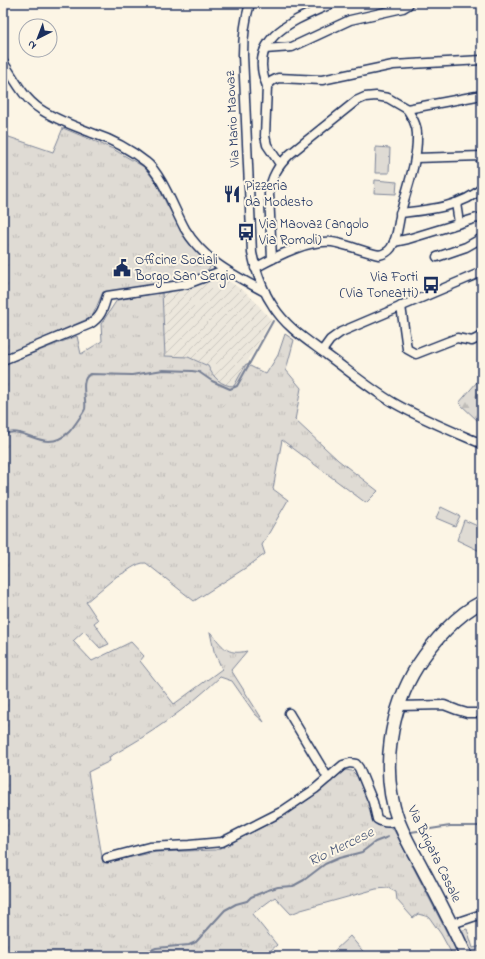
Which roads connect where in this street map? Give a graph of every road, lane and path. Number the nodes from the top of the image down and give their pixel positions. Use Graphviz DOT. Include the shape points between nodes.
graph roads {
  1 [pos="250,3"];
  2 [pos="333,3"];
  3 [pos="409,3"];
  4 [pos="265,49"];
  5 [pos="482,60"];
  6 [pos="3,62"];
  7 [pos="267,86"];
  8 [pos="482,95"];
  9 [pos="408,109"];
  10 [pos="482,156"];
  11 [pos="415,158"];
  12 [pos="280,164"];
  13 [pos="482,188"];
  14 [pos="456,203"];
  15 [pos="400,213"];
  16 [pos="482,219"];
  17 [pos="459,223"];
  18 [pos="482,238"];
  19 [pos="394,242"];
  20 [pos="437,257"];
  21 [pos="272,259"];
  22 [pos="255,268"];
  23 [pos="224,270"];
  24 [pos="482,272"];
  25 [pos="265,292"];
  26 [pos="401,306"];
  27 [pos="482,336"];
  28 [pos="322,351"];
  29 [pos="3,360"];
  30 [pos="482,444"];
  31 [pos="482,602"];
  32 [pos="399,706"];
  33 [pos="289,713"];
  34 [pos="482,713"];
  35 [pos="328,778"];
  36 [pos="398,820"];
  37 [pos="107,858"];
  38 [pos="482,914"];
  39 [pos="452,924"];
  40 [pos="466,956"];
  1 -- 22 [label="street, Via Mario Maovaz" via="243,37 243,55 252,253"];
  2 -- 4 [label="street" via="301,17 277,32"];
  3 -- 4 [label="street" via="404,8 350,20 292,47"];
  4 -- 7 [label="street" via="262,62"];
  5 -- 7 [label="street" via="393,65 322,80 278,78"];
  6 -- 23 [label="street" via="18,87 39,109 94,133 147,162 155,171 186,231"];
  7 -- 12 [label="street" via="265,136 267,145"];
  8 -- 9 [label="street"];
  9 -- 11 [label="street" via="417,132"];
  9 -- 12 [label="street" via="388,98 365,97 356,101"];
  10 -- 11 [label="street"];
  11 -- 15 [label="street"];
  12 -- 21 [label="street" via="269,194"];
  13 -- 14 [label="street" via="469,199"];
  14 -- 15 [label="street"];
  14 -- 17 [label="street"];
  15 -- 19 [label="street"];
  16 -- 17 [label="street"];
  17 -- 19 [label="street" via="408,240"];
  18 -- 20 [label="street" via="466,247"];
  19 -- 21 [label="street" via="391,249 379,255 326,241 313,243"];
  21 -- 22 [label="street"];
  22 -- 25 [label="street, Via Mario Maovaz"];
  23 -- 25 [label="street"];
  23 -- 29 [label="street" via="187,284 107,296 98,319 90,324"];
  24 -- 26 [label="street"];
  25 -- 28 [label="street, Via Mario Maovaz" via="291,329"];
  26 -- 27 [label="street" via="407,349 416,354 458,338 472,341"];
  26 -- 28 [label="street" via="341,332 330,340"];
  28 -- 30 [label="street, Via Mario Maovaz" via="393,402 439,426"];
  31 -- 32 [label="main road, Via Brigata Casale" via="456,621 432,644 410,678"];
  32 -- 34 [label="street" via="444,705 456,710"];
  32 -- 36 [label="main road, Via Brigata Casale" via="390,742 389,760 391,787"];
  33 -- 35 [label="street"];
  35 -- 36 [label="street" via="344,765 356,764 363,776 378,819 390,823"];
  35 -- 37 [label="street" via="281,812 222,842 149,848"];
  36 -- 39 [label="main road, Via Brigata Casale"];
  38 -- 39 [label="street"];
  39 -- 40 [label="main road, Via Brigata Casale"];
}
